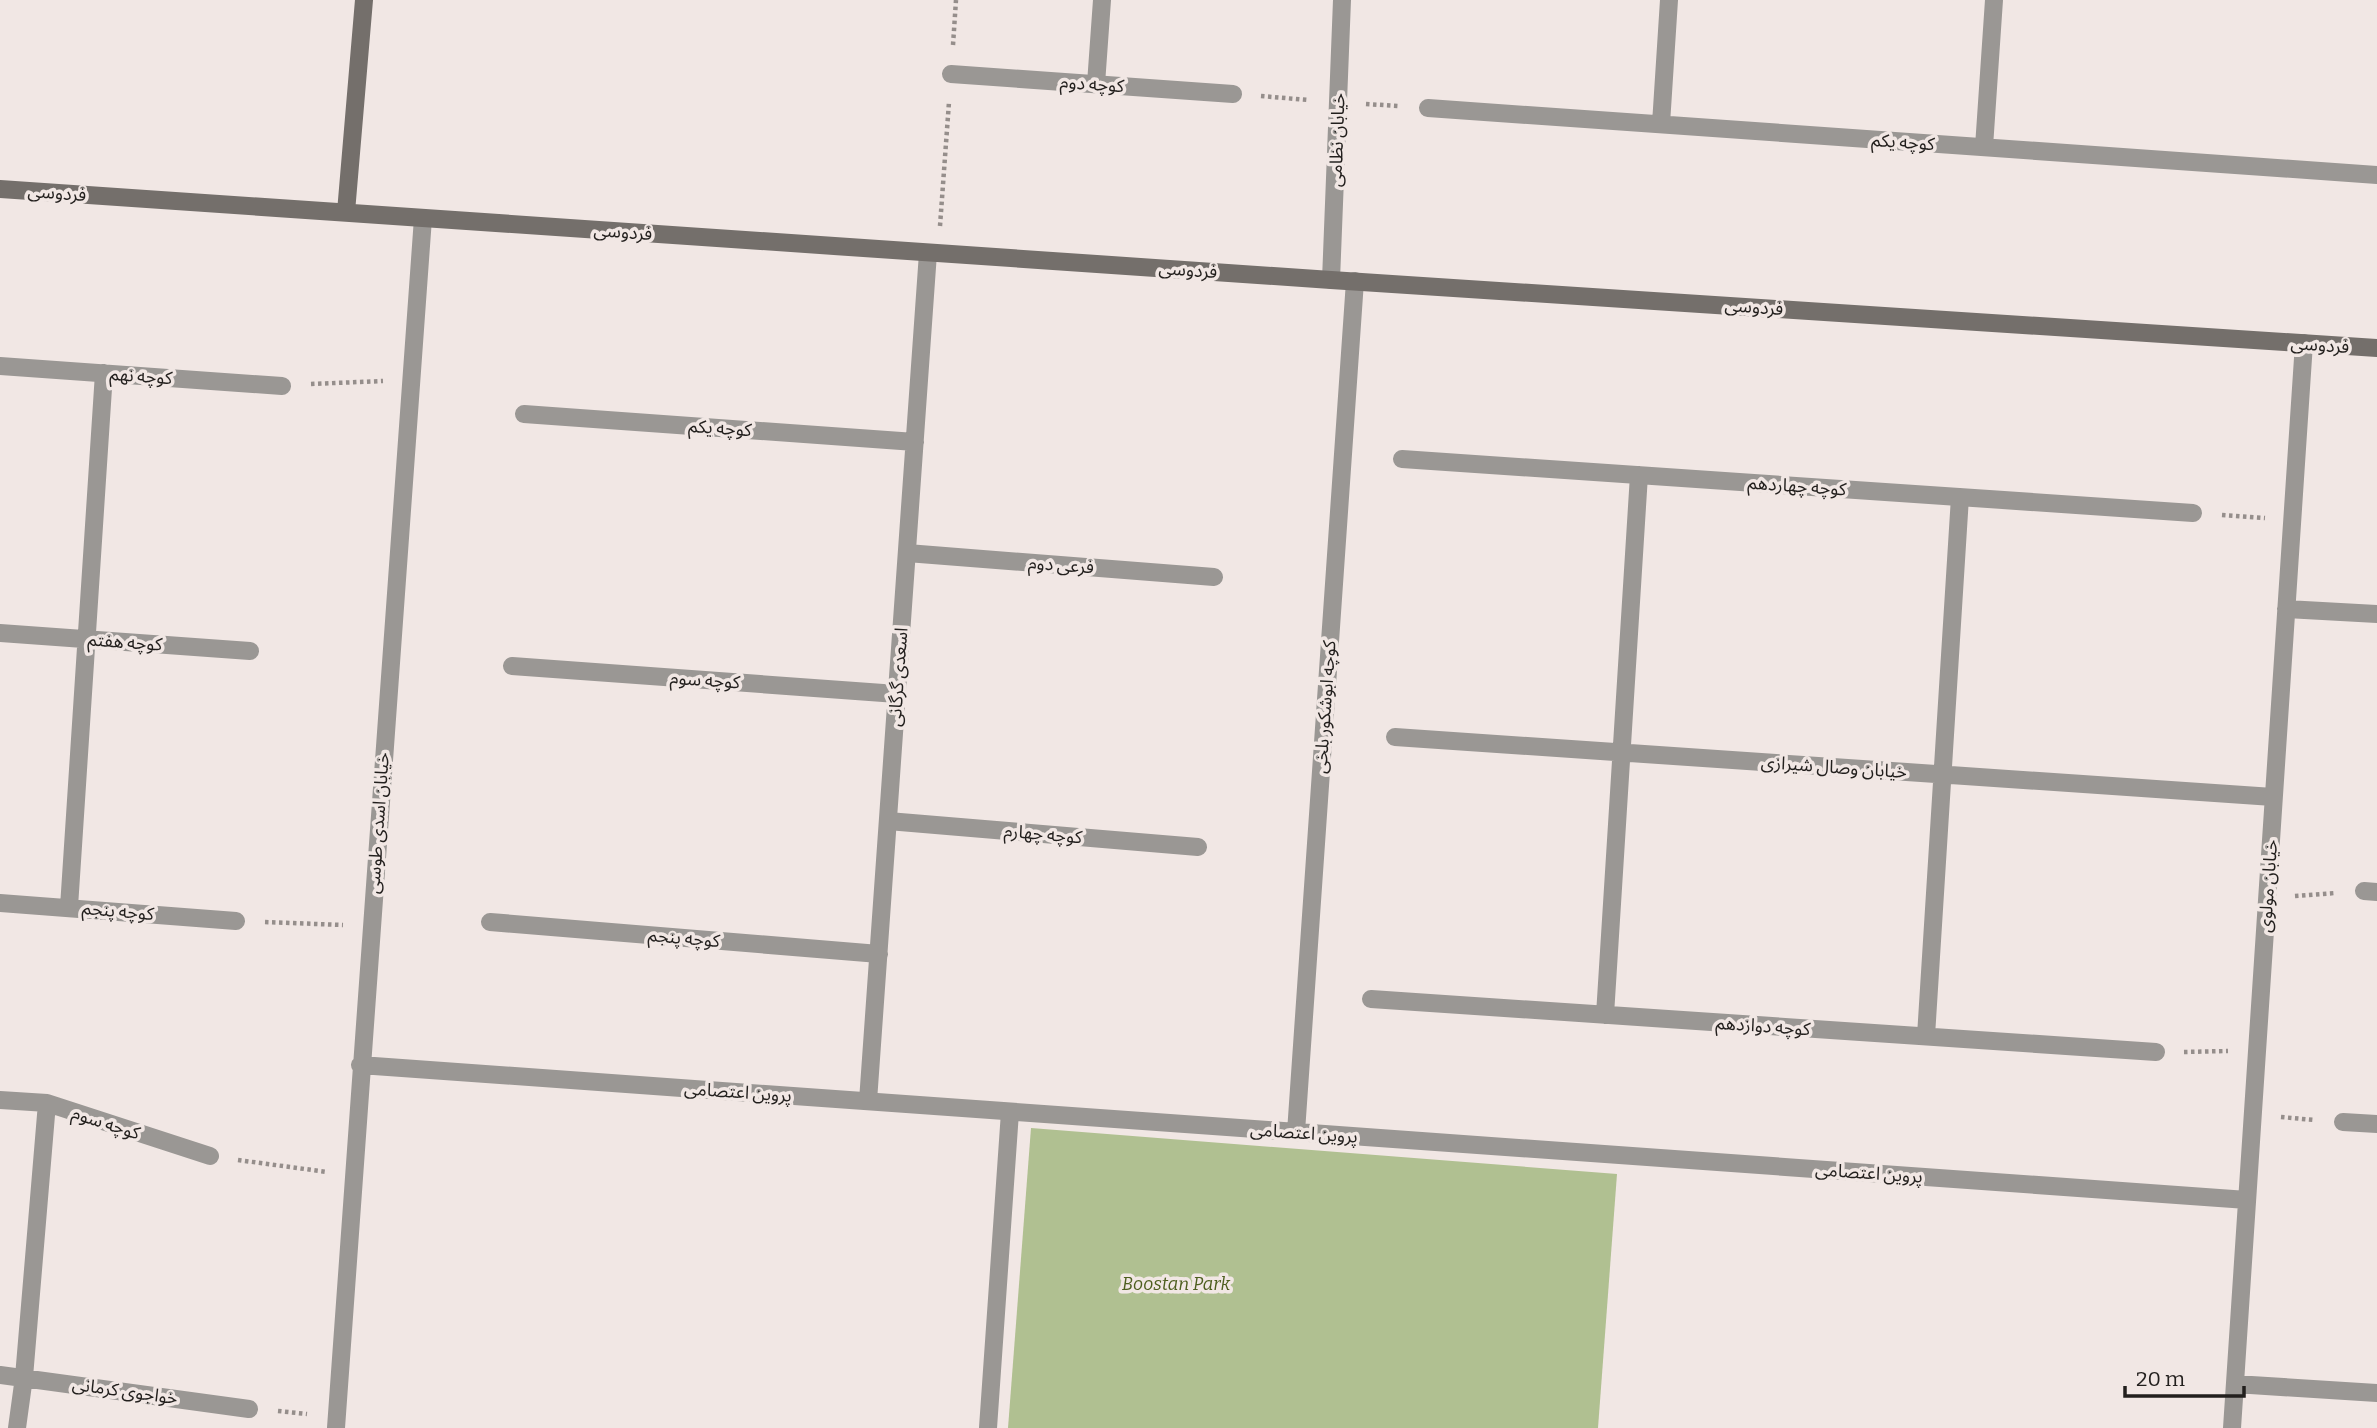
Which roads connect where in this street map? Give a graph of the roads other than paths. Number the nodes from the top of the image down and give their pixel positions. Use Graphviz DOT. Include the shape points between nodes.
graph roads {
  1 [pos="363,0"];
  2 [pos="1102,0"];
  3 [pos="1342,0"];
  4 [pos="1669,0"];
  5 [pos="1994,0"];
  6 [pos="951,74"];
  7 [pos="1096,84"];
  8 [pos="1233,94"];
  9 [pos="1428,108"];
  10 [pos="1661,124"];
  11 [pos="1984,147"];
  12 [pos="2377,175"];
  13 [pos="0,189"];
  14 [pos="346,212"];
  15 [pos="423,218"];
  16 [pos="933,253"];
  17 [pos="1331,280"];
  18 [pos="1355,281"];
  19 [pos="2304,343"];
  20 [pos="2377,348"];
  21 [pos="0,366"];
  22 [pos="104,373"];
  23 [pos="282,386"];
  24 [pos="524,414"];
  25 [pos="915,442"];
  26 [pos="1402,459"];
  27 [pos="1639,475"];
  28 [pos="1961,497"];
  29 [pos="2193,513"];
  30 [pos="907,553"];
  31 [pos="1214,577"];
  32 [pos="2286,609"];
  33 [pos="2377,614"];
  34 [pos="0,633"];
  35 [pos="87,639"];
  36 [pos="250,651"];
  37 [pos="512,666"];
  38 [pos="897,694"];
  39 [pos="1395,737"];
  40 [pos="1622,753"];
  41 [pos="1943,775"];
  42 [pos="2273,797"];
  43 [pos="888,821"];
  44 [pos="1198,847"];
  45 [pos="0,903"];
  46 [pos="69,908"];
  47 [pos="236,921"];
  48 [pos="490,922"];
  49 [pos="879,954"];
  50 [pos="1371,999"];
  51 [pos="1605,1015"];
  52 [pos="1926,1036"];
  53 [pos="2155,1052"];
  54 [pos="360,1065"];
  55 [pos="0,1100"];
  56 [pos="869,1101"];
  57 [pos="47,1103"];
  58 [pos="1010,1112"];
  59 [pos="2343,1122"];
  60 [pos="2377,1124"];
  61 [pos="1296,1132"];
  62 [pos="209,1156"];
  63 [pos="2247,1200"];
  64 [pos="0,1375"];
  65 [pos="24,1377"];
  66 [pos="2235,1384"];
  67 [pos="2377,1392"];
  68 [pos="249,1409"];
  69 [pos="337,1422"];
  70 [pos="17,1428"];
  71 [pos="988,1428"];
  72 [pos="2232,1428"];
  1 -- 14 [label="street"];
  2 -- 7 [label="street"];
  3 -- 17 [label="street, خیابان نظامی"];
  4 -- 10 [label="street"];
  5 -- 11 [label="street"];
  6 -- 7 [label="street, کوچه دوم"];
  7 -- 8 [label="street, کوچه دوم"];
  9 -- 10 [label="street, کوچه یکم"];
  10 -- 11 [label="street, کوچه یکم"];
  11 -- 12 [label="street, کوچه یکم"];
  13 -- 14 [label="street, فردوسی"];
  14 -- 15 [label="street, فردوسی"];
  15 -- 16 [label="street, فردوسی"];
  15 -- 54 [label="street, خیابان اسدی طوسی"];
  16 -- 17 [label="street, فردوسی"];
  16 -- 25 [label="street, اسعدی گرگانی"];
  17 -- 18 [label="street, فردوسی"];
  18 -- 19 [label="street, فردوسی"];
  18 -- 61 [label="street, کوچه ابوشکور بلخی"];
  19 -- 20 [label="street, فردوسی"];
  19 -- 32 [label="street, خیابان مولوی"];
  21 -- 22 [label="street, کوچه نهم"];
  22 -- 23 [label="street, کوچه نهم"];
  22 -- 35 [label="street"];
  24 -- 25 [label="street, کوچه یکم"];
  25 -- 30 [label="street, اسعدی گرگانی"];
  26 -- 27 [label="street, کوچه چهاردهم"];
  27 -- 28 [label="street, کوچه چهاردهم"];
  27 -- 40 [label="street"];
  28 -- 29 [label="street, کوچه چهاردهم"];
  28 -- 41 [label="street"];
  30 -- 31 [label="street, فرعی دوم"];
  30 -- 38 [label="street, اسعدی گرگانی"];
  32 -- 33 [label="street"];
  32 -- 42 [label="street, خیابان مولوی"];
  34 -- 35 [label="street, کوچه هفتم"];
  35 -- 36 [label="street, کوچه هفتم"];
  35 -- 46 [label="street"];
  37 -- 38 [label="street, کوچه سوم"];
  38 -- 43 [label="street, اسعدی گرگانی"];
  39 -- 40 [label="street, خیابان وصال شیرازی"];
  40 -- 41 [label="street, خیابان وصال شیرازی"];
  40 -- 51 [label="street"];
  41 -- 42 [label="street, خیابان وصال شیرازی"];
  41 -- 52 [label="street"];
  42 -- 63 [label="street, خیابان مولوی"];
  43 -- 44 [label="street, کوچه چهارم"];
  43 -- 49 [label="street, اسعدی گرگانی"];
  45 -- 46 [label="street, کوچه پنجم"];
  46 -- 47 [label="street, کوچه پنجم"];
  48 -- 49 [label="street, کوچه پنجم"];
  49 -- 56 [label="street, اسعدی گرگانی"];
  50 -- 51 [label="street, کوچه دوازدهم"];
  51 -- 52 [label="street, کوچه دوازدهم"];
  52 -- 53 [label="street, کوچه دوازدهم"];
  54 -- 56 [label="street, پروین اعتصامی"];
  54 -- 69 [label="street, خیابان اسدی طوسی"];
  55 -- 57 [label="street, کوچه سوم"];
  56 -- 58 [label="street, پروین اعتصامی"];
  57 -- 62 [label="street, کوچه سوم"];
  57 -- 65 [label="street"];
  58 -- 61 [label="street, پروین اعتصامی"];
  58 -- 71 [label="street"];
  59 -- 60 [label="street"];
  61 -- 63 [label="street, پروین اعتصامی"];
  63 -- 66 [label="street, خیابان مولوی"];
  64 -- 65 [label="street, خواجوی کرمانی"];
  65 -- 68 [label="street, خواجوی کرمانی"];
  65 -- 70 [label="street"];
  66 -- 67 [label="street"];
  66 -- 72 [label="street, خیابان مولوی"];
}
